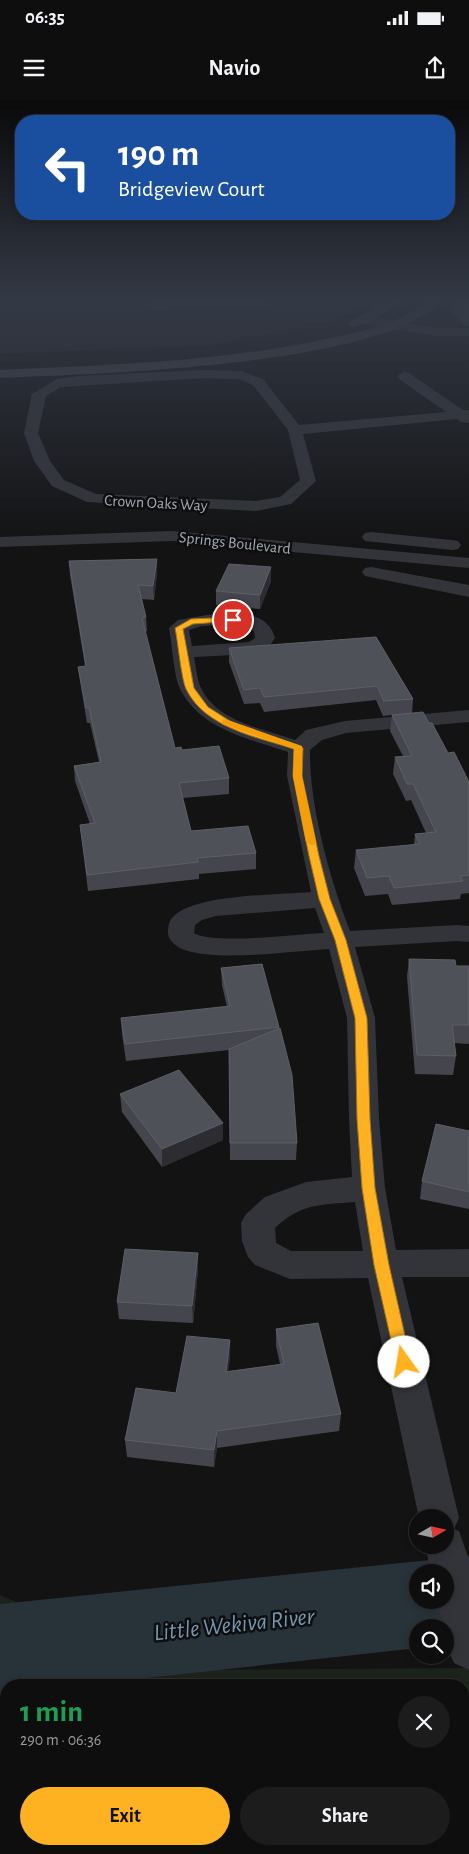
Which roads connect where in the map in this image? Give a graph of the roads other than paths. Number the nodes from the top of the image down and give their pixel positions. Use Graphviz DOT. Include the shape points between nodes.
graph roads {
  1 [pos="82,380"];
  2 [pos="252,380"];
  3 [pos="410,380"];
  4 [pos="466,417"];
  5 [pos="295,430"];
  6 [pos="0,529"];
  7 [pos="0,542"];
  8 [pos="246,543"];
  9 [pos="469,547"];
  10 [pos="469,563"];
  11 [pos="469,591"];
  12 [pos="184,652"];
  13 [pos="469,716"];
  14 [pos="299,748"];
  15 [pos="325,899"];
  16 [pos="469,934"];
  17 [pos="340,940"];
  18 [pos="369,1188"];
  19 [pos="469,1263"];
  20 [pos="382,1265"];
  21 [pos="437,1509"];
  22 [pos="447,1554"];
  23 [pos="469,1648"];
  1 -- 5 [label="street, Crown Oaks Way" via="57,383 39,394 31,433 42,461 58,482 93,499 256,506 285,501 308,481"];
  2 -- 5 [label="street, Crown Oaks Way" via="258,382"];
  3 -- 4 [label="street"];
  4 -- 5 [label="street"];
  6 -- 9 [label="street" via="90,523 284,530"];
  7 -- 8 [label="street, Springs Boulevard" via="172,536"];
  8 -- 10 [label="street, Springs Boulevard"];
  8 -- 11 [label="street" via="306,561"];
  12 -- 14 [label="street" via="190,688 205,709 230,725"];
  13 -- 14 [label="street" via="345,727 314,735"];
  14 -- 15 [label="street" via="298,776"];
  15 -- 17 [label="street"];
  15 -- 17 [label="street" via="214,908 193,914 182,922 181,936 194,944 224,947"];
  16 -- 17 [label="street"];
  17 -- 18 [label="street" via="361,1018"];
  18 -- 20 [label="street"];
  18 -- 20 [label="street" via="306,1194 277,1206 258,1223 257,1242 268,1258 290,1265"];
  19 -- 20 [label="street"];
  20 -- 21 [label="street"];
  22 -- 23 [label="street"];
}
